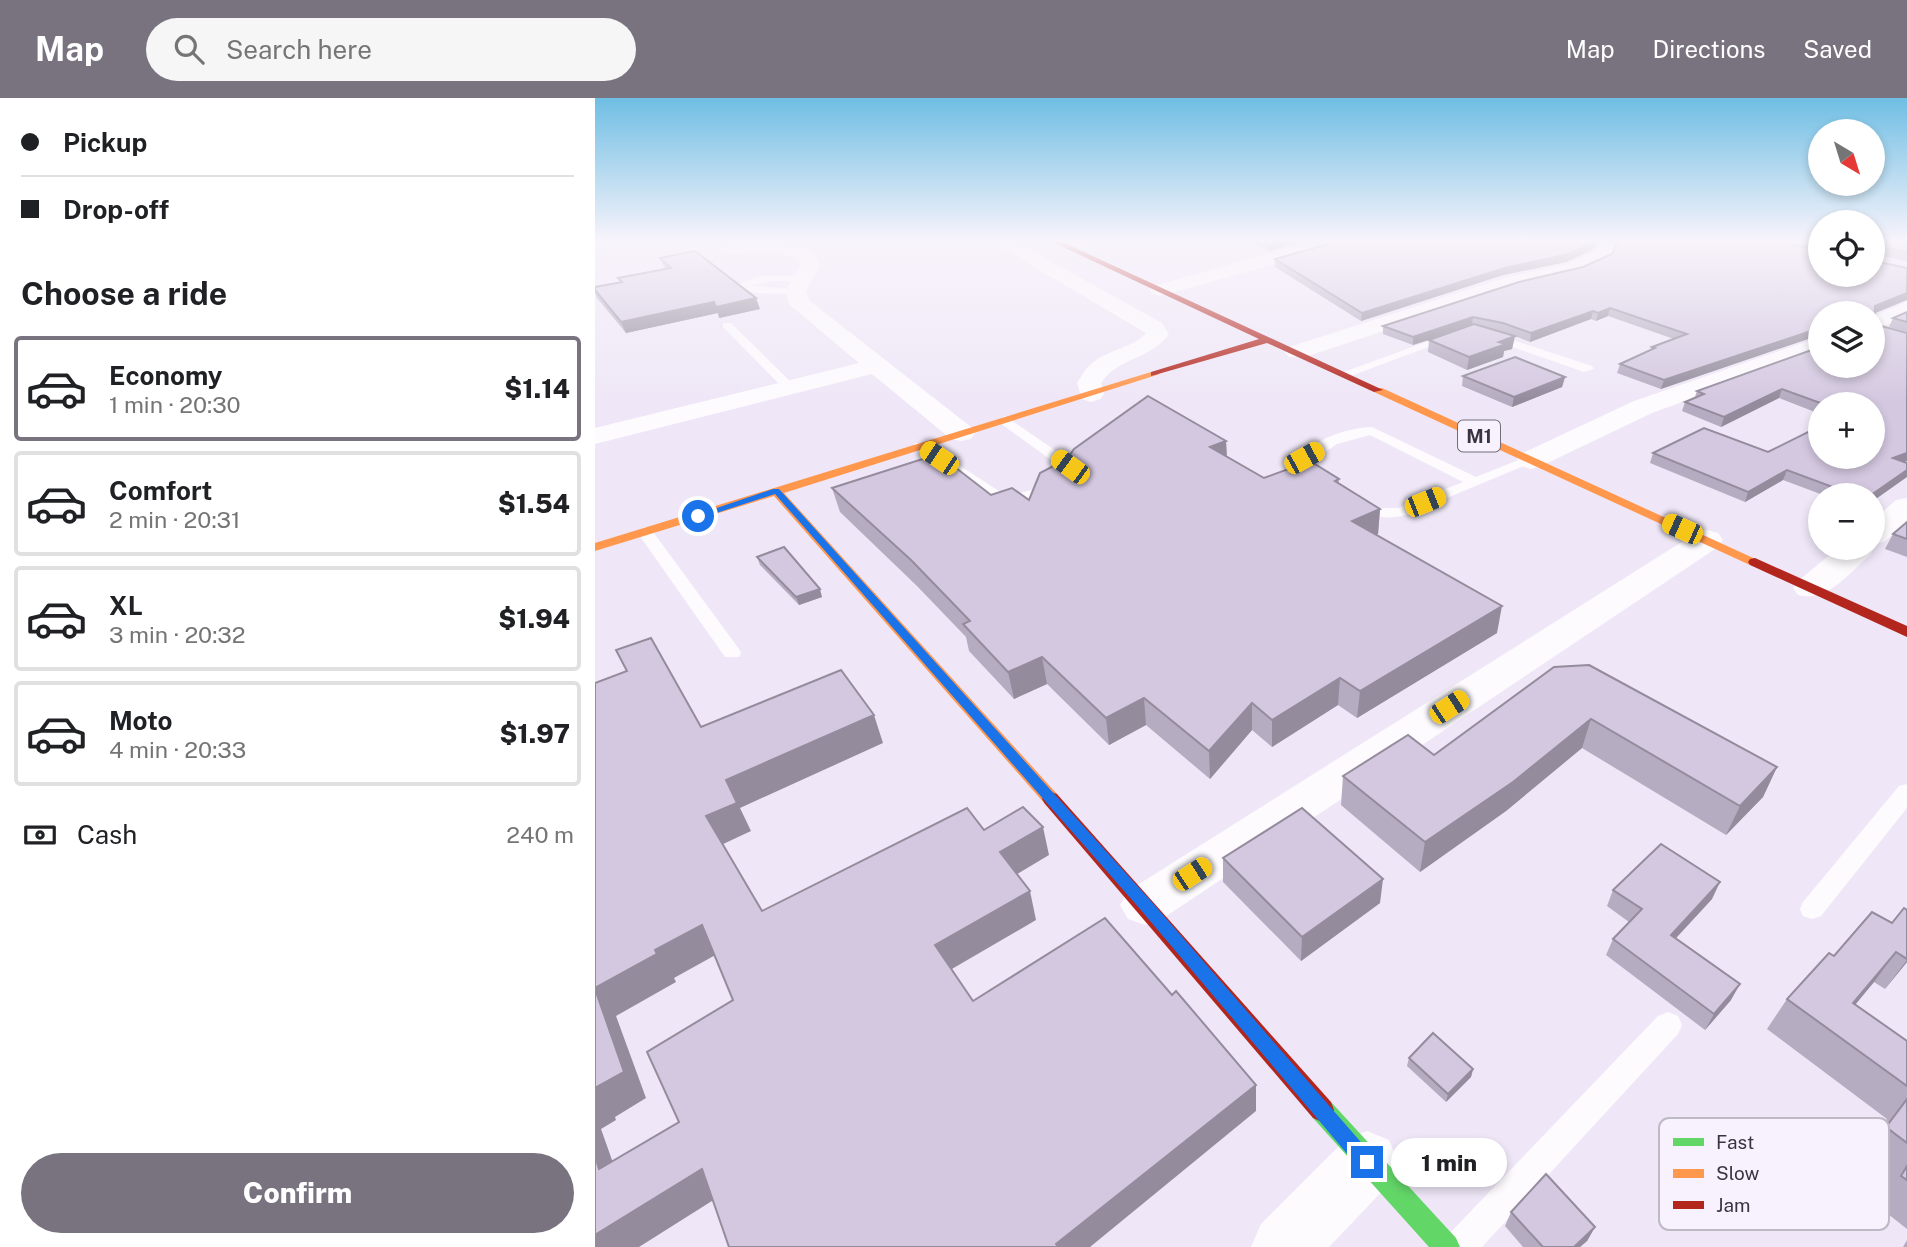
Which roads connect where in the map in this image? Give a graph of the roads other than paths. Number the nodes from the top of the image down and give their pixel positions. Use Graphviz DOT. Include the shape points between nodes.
graph roads {
  1 [pos="799,294"];
  2 [pos="1094,294"];
  3 [pos="1168,294"];
  4 [pos="1475,294"];
  5 [pos="1907,307"];
  6 [pos="1885,322"];
  7 [pos="727,325"];
  8 [pos="1269,339"];
  9 [pos="1808,348"];
  10 [pos="1297,352"];
  11 [pos="874,366"];
  12 [pos="1588,369"];
  13 [pos="1344,373"];
  14 [pos="790,388"];
  15 [pos="1091,394"];
  16 [pos="1005,420"];
  17 [pos="961,433"];
  18 [pos="595,436"];
  19 [pos="920,446"];
  20 [pos="1531,460"];
  21 [pos="1475,482"];
  22 [pos="776,491"];
  23 [pos="1907,507"];
  24 [pos="1885,525"];
  25 [pos="645,532"];
  26 [pos="1707,540"];
  27 [pos="595,548"];
  28 [pos="1844,560"];
  29 [pos="1810,588"];
  30 [pos="1907,632"];
  31 [pos="732,653"];
  32 [pos="1907,792"];
  33 [pos="1145,905"];
  34 [pos="1812,909"];
  35 [pos="1668,1025"];
  36 [pos="1367,1162"];
  37 [pos="1284,1247"];
  38 [pos="1447,1247"];
  39 [pos="1460,1247"];
  1 -- 11 [label="street" via="807,313"];
  2 -- 15 [label="street" via="1159,334 1148,344 1101,365 1089,383"];
  3 -- 8 [label="main road, M1"];
  4 -- 10 [label="street"];
  5 -- 6 [label="street"];
  7 -- 14 [label="lane"];
  8 -- 10 [label="main road, M1"];
  8 -- 15 [label="main road"];
  9 -- 20 [label="street" via="1643,407"];
  10 -- 13 [label="main road, M1"];
  11 -- 14 [label="street"];
  11 -- 17 [label="street"];
  12 -- 13 [label="lane" via="1471,331"];
  13 -- 20 [label="main road, M1"];
  14 -- 18 [label="street"];
  15 -- 16 [label="main road"];
  16 -- 17 [label="main road"];
  16 -- 19 [label="lane" via="1070,467 1064,478 1012,500 996,497"];
  17 -- 19 [label="main road"];
  19 -- 22 [label="main road"];
  20 -- 21 [label="lane"];
  20 -- 26 [label="main road, M1"];
  21 -- 21 [label="lane" via="1385,515 1372,513 1297,466 1359,430 1372,431"];
  22 -- 25 [label="main road"];
  22 -- 33 [label="main road"];
  23 -- 24 [label="street"];
  25 -- 27 [label="main road"];
  25 -- 31 [label="lane"];
  26 -- 29 [label="main road, M1"];
  26 -- 33 [label="street"];
  28 -- 29 [label="street"];
  29 -- 30 [label="main road, M1"];
  32 -- 34 [label="lane"];
  33 -- 36 [label="main road"];
  35 -- 39 [label="lane"];
  36 -- 37 [label="street"];
  36 -- 38 [label="main road"];
}
